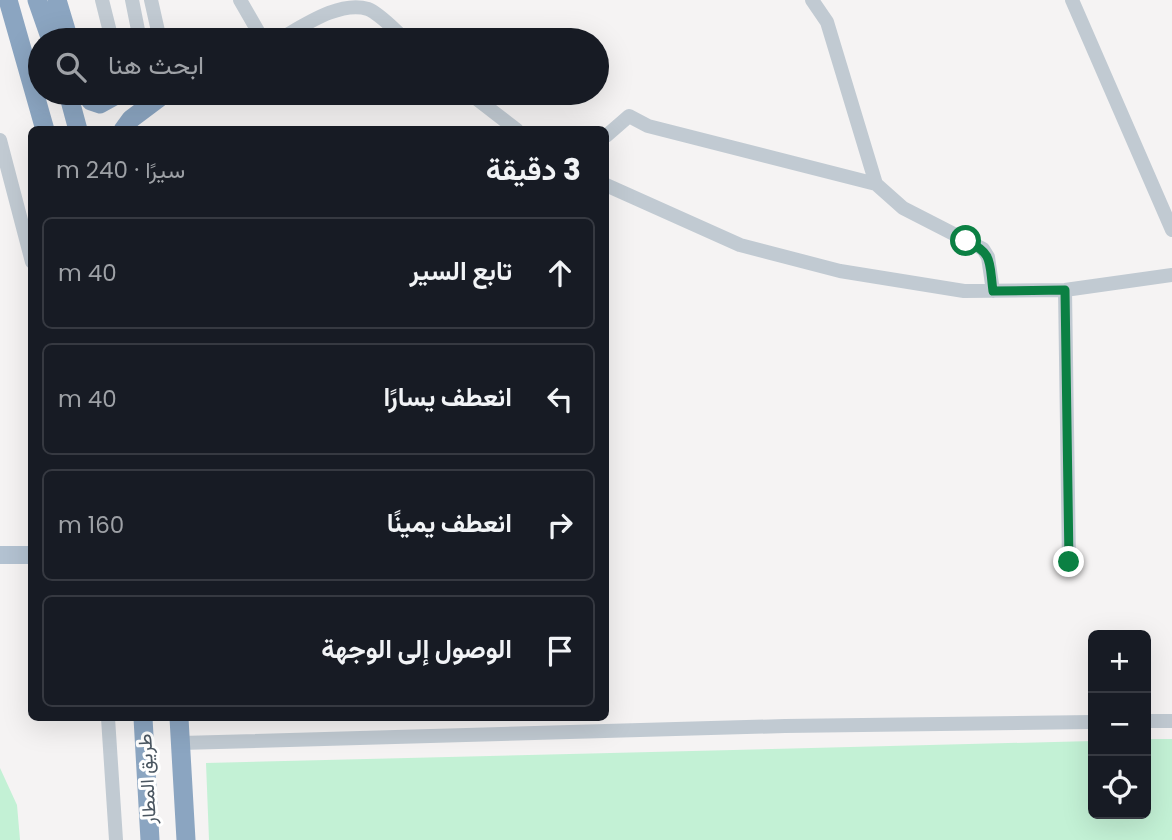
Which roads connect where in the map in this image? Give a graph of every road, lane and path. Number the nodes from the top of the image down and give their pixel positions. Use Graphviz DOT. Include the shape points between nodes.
graph roads {
  1 [pos="8,0"];
  2 [pos="37,0"];
  3 [pos="57,0"];
  4 [pos="102,0"];
  5 [pos="132,0"];
  6 [pos="151,0"];
  7 [pos="240,0"];
  8 [pos="812,0"];
  9 [pos="1072,0"];
  10 [pos="47,28"];
  11 [pos="65,28"];
  12 [pos="109,28"];
  13 [pos="138,28"];
  14 [pos="157,28"];
  15 [pos="256,28"];
  16 [pos="300,28"];
  17 [pos="392,28"];
  18 [pos="28,70"];
  19 [pos="38,105"];
  20 [pos="71,105"];
  21 [pos="143,105"];
  22 [pos="484,105"];
  23 [pos="44,126"];
  24 [pos="77,126"];
  25 [pos="126,126"];
  26 [pos="510,126"];
  27 [pos="609,133"];
  28 [pos="0,140"];
  29 [pos="876,184"];
  30 [pos="609,186"];
  31 [pos="1172,230"];
  32 [pos="28,247"];
  33 [pos="1172,275"];
  34 [pos="1065,290"];
  35 [pos="993,291"];
  36 [pos="0,555"];
  37 [pos="28,555"];
  38 [pos="1069,562"];
  39 [pos="108,721"];
  40 [pos="143,721"];
  41 [pos="179,721"];
  42 [pos="1151,721"];
  43 [pos="1172,721"];
  44 [pos="1088,722"];
  45 [pos="181,743"];
  46 [pos="116,840"];
  47 [pos="150,840"];
  48 [pos="186,840"];
  1 -- 18 [label="highway"];
  2 -- 10 [label="highway"];
  3 -- 11 [label="highway"];
  4 -- 12 [label="street"];
  5 -- 13 [label="street"];
  6 -- 14 [label="street"];
  7 -- 15 [label="street"];
  8 -- 29 [label="street" via="827,22"];
  9 -- 31 [label="street"];
  16 -- 17 [label="street" via="335,9 358,6"];
  19 -- 23 [label="highway"];
  20 -- 24 [label="highway"];
  21 -- 25 [label="highway"];
  22 -- 26 [label="street"];
  27 -- 29 [label="street" via="629,116 648,126"];
  28 -- 32 [label="street"];
  29 -- 35 [label="street" via="903,208 983,249"];
  30 -- 35 [label="street" via="740,245 841,271 964,291"];
  33 -- 34 [label="street"];
  34 -- 35 [label="street"];
  34 -- 38 [label="street"];
  36 -- 37 [label="main road"];
  39 -- 46 [label="street"];
  40 -- 47 [label="highway, طريق المطار"];
  41 -- 45 [label="highway, طريق المطار"];
  42 -- 43 [label="street"];
  44 -- 45 [label="street"];
  45 -- 48 [label="highway, طريق المطار"];
}
